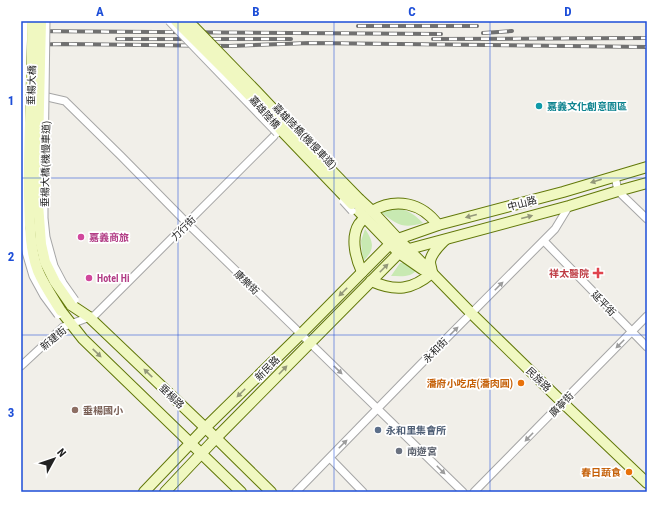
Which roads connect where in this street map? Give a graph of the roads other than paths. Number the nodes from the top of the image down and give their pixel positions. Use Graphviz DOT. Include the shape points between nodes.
graph roads {
  1 [pos="24,21"];
  2 [pos="32,21"];
  3 [pos="41,21"];
  4 [pos="46,21"];
  5 [pos="169,21"];
  6 [pos="176,21"];
  7 [pos="188,21"];
  8 [pos="195,21"];
  9 [pos="21,91"];
  10 [pos="274,136"];
  11 [pos="647,166"];
  12 [pos="614,176"];
  13 [pos="647,183"];
  14 [pos="568,190"];
  15 [pos="618,191"];
  16 [pos="357,203"];
  17 [pos="569,206"];
  18 [pos="369,214"];
  19 [pos="647,220"];
  20 [pos="187,223"];
  21 [pos="438,225"];
  22 [pos="447,238"];
  23 [pos="544,240"];
  24 [pos="394,241"];
  25 [pos="404,251"];
  26 [pos="362,272"];
  27 [pos="432,273"];
  28 [pos="371,281"];
  29 [pos="73,302"];
  30 [pos="59,313"];
  31 [pos="472,314"];
  32 [pos="647,316"];
  33 [pos="89,317"];
  34 [pos="71,324"];
  35 [pos="632,332"];
  36 [pos="301,334"];
  37 [pos="310,343"];
  38 [pos="647,347"];
  39 [pos="21,366"];
  40 [pos="562,402"];
  41 [pos="378,409"];
  42 [pos="205,428"];
  43 [pos="216,438"];
  44 [pos="191,443"];
  45 [pos="202,454"];
  46 [pos="330,458"];
  47 [pos="647,483"];
  48 [pos="144,492"];
  49 [pos="165,492"];
  50 [pos="242,492"];
  51 [pos="271,492"];
  52 [pos="296,492"];
  53 [pos="363,492"];
  54 [pos="463,492"];
  55 [pos="474,492"];
  1 -- 30 [label="street, bridge" via="22,228 33,276 44,296"];
  2 -- 30 [label="street, 垂楊大橋, bridge" via="28,165 30,235 38,271"];
  3 -- 29 [label="street, 垂楊大橋, bridge" via="37,190 41,244 45,262 55,282"];
  4 -- 29 [label="street, 垂楊大橋(機慢車道), bridge" via="44,218 54,266"];
  5 -- 16 [label="street, 嘉雄陸橋(機慢車道), bridge"];
  6 -- 16 [label="street, 嘉雄陸橋, bridge" via="281,130"];
  7 -- 16 [label="street, 嘉雄陸橋, bridge" via="320,159"];
  8 -- 16 [label="street, 嘉雄陸橋(機慢車道)"];
  9 -- 20 [label="street, 康樂街" via="65,102"];
  10 -- 20 [label="street, 力行街"];
  11 -- 12 [label="street, 中山路"];
  12 -- 14 [label="street, 中山路, one-way"];
  12 -- 15 [label="street"];
  13 -- 15 [label="street, 中山路"];
  14 -- 17 [label="street"];
  14 -- 21 [label="street, 中山路, one-way"];
  15 -- 17 [label="street, 中山路"];
  15 -- 19 [label="street"];
  16 -- 18 [label="street, 民族路"];
  22 -- 17 [label="street, 中山路, one-way"];
  17 -- 23 [label="street, 永和街" via="555,229"];
  18 -- 21 [label="street" via="385,204 402,203 426,213"];
  18 -- 24 [label="street, 民族路"];
  18 -- 26 [label="street" via="358,226 355,242 357,260"];
  20 -- 33 [label="street, 力行街"];
  20 -- 36 [label="street, 康樂街"];
  21 -- 24 [label="street, 中山路"];
  22 -- 25 [label="street, 中山路"];
  22 -- 27 [label="street" via="437,248 430,263"];
  31 -- 23 [label="street, 永和街, one-way"];
  23 -- 35 [label="street, 延平街"];
  24 -- 25 [label="street, 民族路"];
  24 -- 26 [label="street, 新民路"];
  25 -- 27 [label="street, 民族路" via="422,269"];
  28 -- 25 [label="street, 新民路, one-way"];
  26 -- 36 [label="street, 新民路, one-way"];
  27 -- 28 [label="street" via="419,283 405,287 388,287"];
  27 -- 31 [label="street, 民族路"];
  28 -- 37 [label="street, 新民路"];
  29 -- 33 [label="street, 垂楊路"];
  30 -- 34 [label="street, 垂楊路"];
  31 -- 40 [label="street, 民族路"];
  41 -- 31 [label="street, 永和街, one-way"];
  32 -- 35 [label="street, 廣寧街"];
  33 -- 34 [label="street, 新建街"];
  42 -- 33 [label="street, 垂楊路, one-way"];
  34 -- 39 [label="street, 新建街" via="63,327"];
  34 -- 44 [label="street, 垂楊路, one-way" via="83,339"];
  35 -- 38 [label="street, 延平街"];
  35 -- 40 [label="street, 廣寧街, one-way"];
  36 -- 37 [label="street, 康樂街"];
  36 -- 42 [label="street, 新民路, one-way"];
  37 -- 41 [label="street, 康樂街, one-way"];
  43 -- 37 [label="street, 新民路, one-way"];
  40 -- 47 [label="street, 民族路"];
  40 -- 55 [label="street, 廣寧街, one-way"];
  46 -- 41 [label="street, 永和街, one-way"];
  41 -- 54 [label="street, 康樂街, one-way"];
  42 -- 43 [label="street, 垂楊路"];
  42 -- 44 [label="street, 新民路"];
  43 -- 45 [label="street, 新民路"];
  43 -- 51 [label="street, 垂楊路"];
  44 -- 45 [label="street, 垂楊路"];
  44 -- 48 [label="street, 新民路"];
  45 -- 49 [label="street, 新民路"];
  45 -- 50 [label="street, 垂楊路"];
  46 -- 52 [label="street, 永和街"];
  46 -- 53 [label="street"];
}
